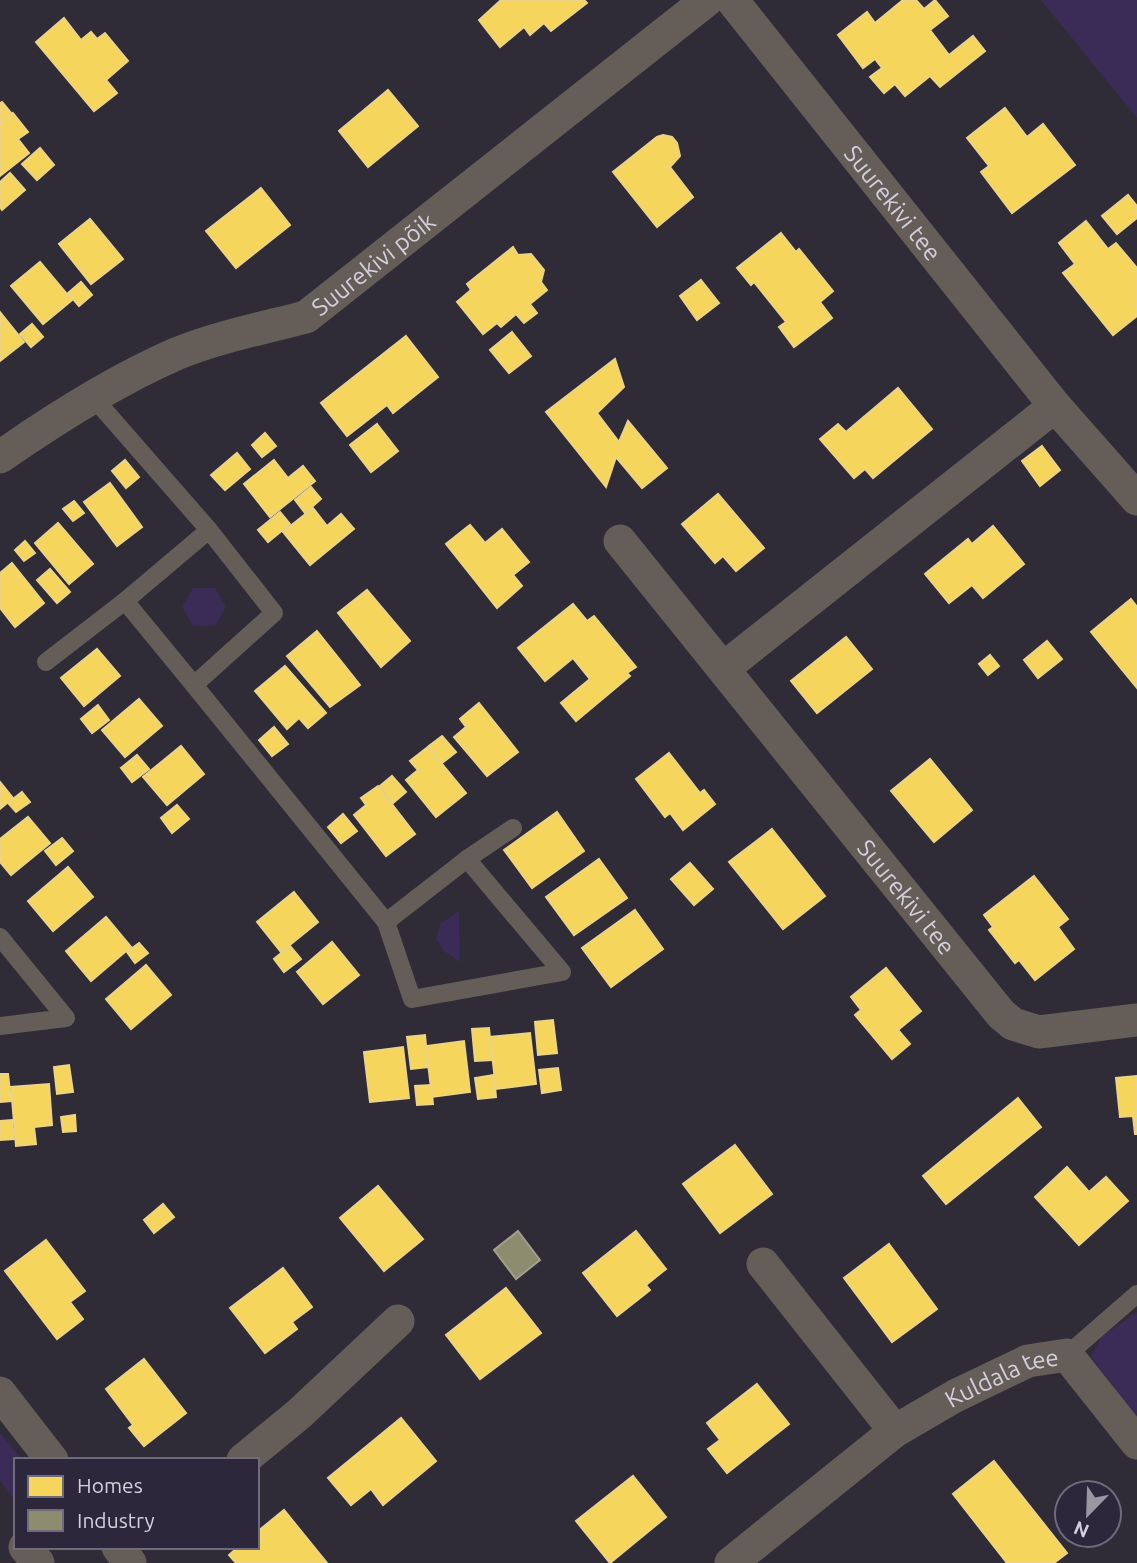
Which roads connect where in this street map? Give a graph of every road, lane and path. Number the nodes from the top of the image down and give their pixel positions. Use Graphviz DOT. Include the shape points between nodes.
graph roads {
  1 [pos="707,0"];
  2 [pos="732,0"];
  3 [pos="92,396"];
  4 [pos="1055,406"];
  5 [pos="1,454"];
  6 [pos="1137,499"];
  7 [pos="209,530"];
  8 [pos="620,541"];
  9 [pos="125,601"];
  10 [pos="46,662"];
  11 [pos="724,668"];
  12 [pos="194,685"];
  13 [pos="513,828"];
  14 [pos="467,859"];
  15 [pos="386,922"];
  16 [pos="0,937"];
  17 [pos="1137,1020"];
  18 [pos="0,1026"];
  19 [pos="763,1264"];
  20 [pos="1137,1294"];
  21 [pos="398,1321"];
  22 [pos="1067,1355"];
  23 [pos="0,1394"];
  24 [pos="895,1431"];
  25 [pos="1137,1443"];
  26 [pos="50,1458"];
  27 [pos="245,1458"];
  28 [pos="27,1549"];
  29 [pos="38,1563"];
  30 [pos="731,1563"];
  1 -- 3 [label="street, Suurekivi põik" via="306,317 177,354"];
  2 -- 4 [label="street, Suurekivi tee"];
  3 -- 5 [label="street, Suurekivi põik"];
  3 -- 7 [label="lane"];
  4 -- 6 [label="street, Suurekivi tee"];
  4 -- 11 [label="street"];
  7 -- 9 [label="lane"];
  7 -- 12 [label="lane" via="274,613"];
  8 -- 11 [label="street, Suurekivi tee"];
  9 -- 10 [label="lane"];
  9 -- 12 [label="lane"];
  11 -- 17 [label="street, Suurekivi tee" via="1013,1024 1039,1032"];
  12 -- 15 [label="lane"];
  13 -- 14 [label="lane"];
  14 -- 15 [label="lane"];
  14 -- 15 [label="lane" via="562,972 412,999"];
  16 -- 18 [label="lane" via="66,1018"];
  19 -- 24 [label="street"];
  20 -- 22 [label="lane, Kuldala tee"];
  21 -- 27 [label="street"];
  22 -- 24 [label="street, Kuldala tee" via="1028,1361"];
  22 -- 25 [label="street"];
  23 -- 26 [label="street"];
  24 -- 30 [label="street, Kuldala tee"];
  28 -- 29 [label="street"];
}
